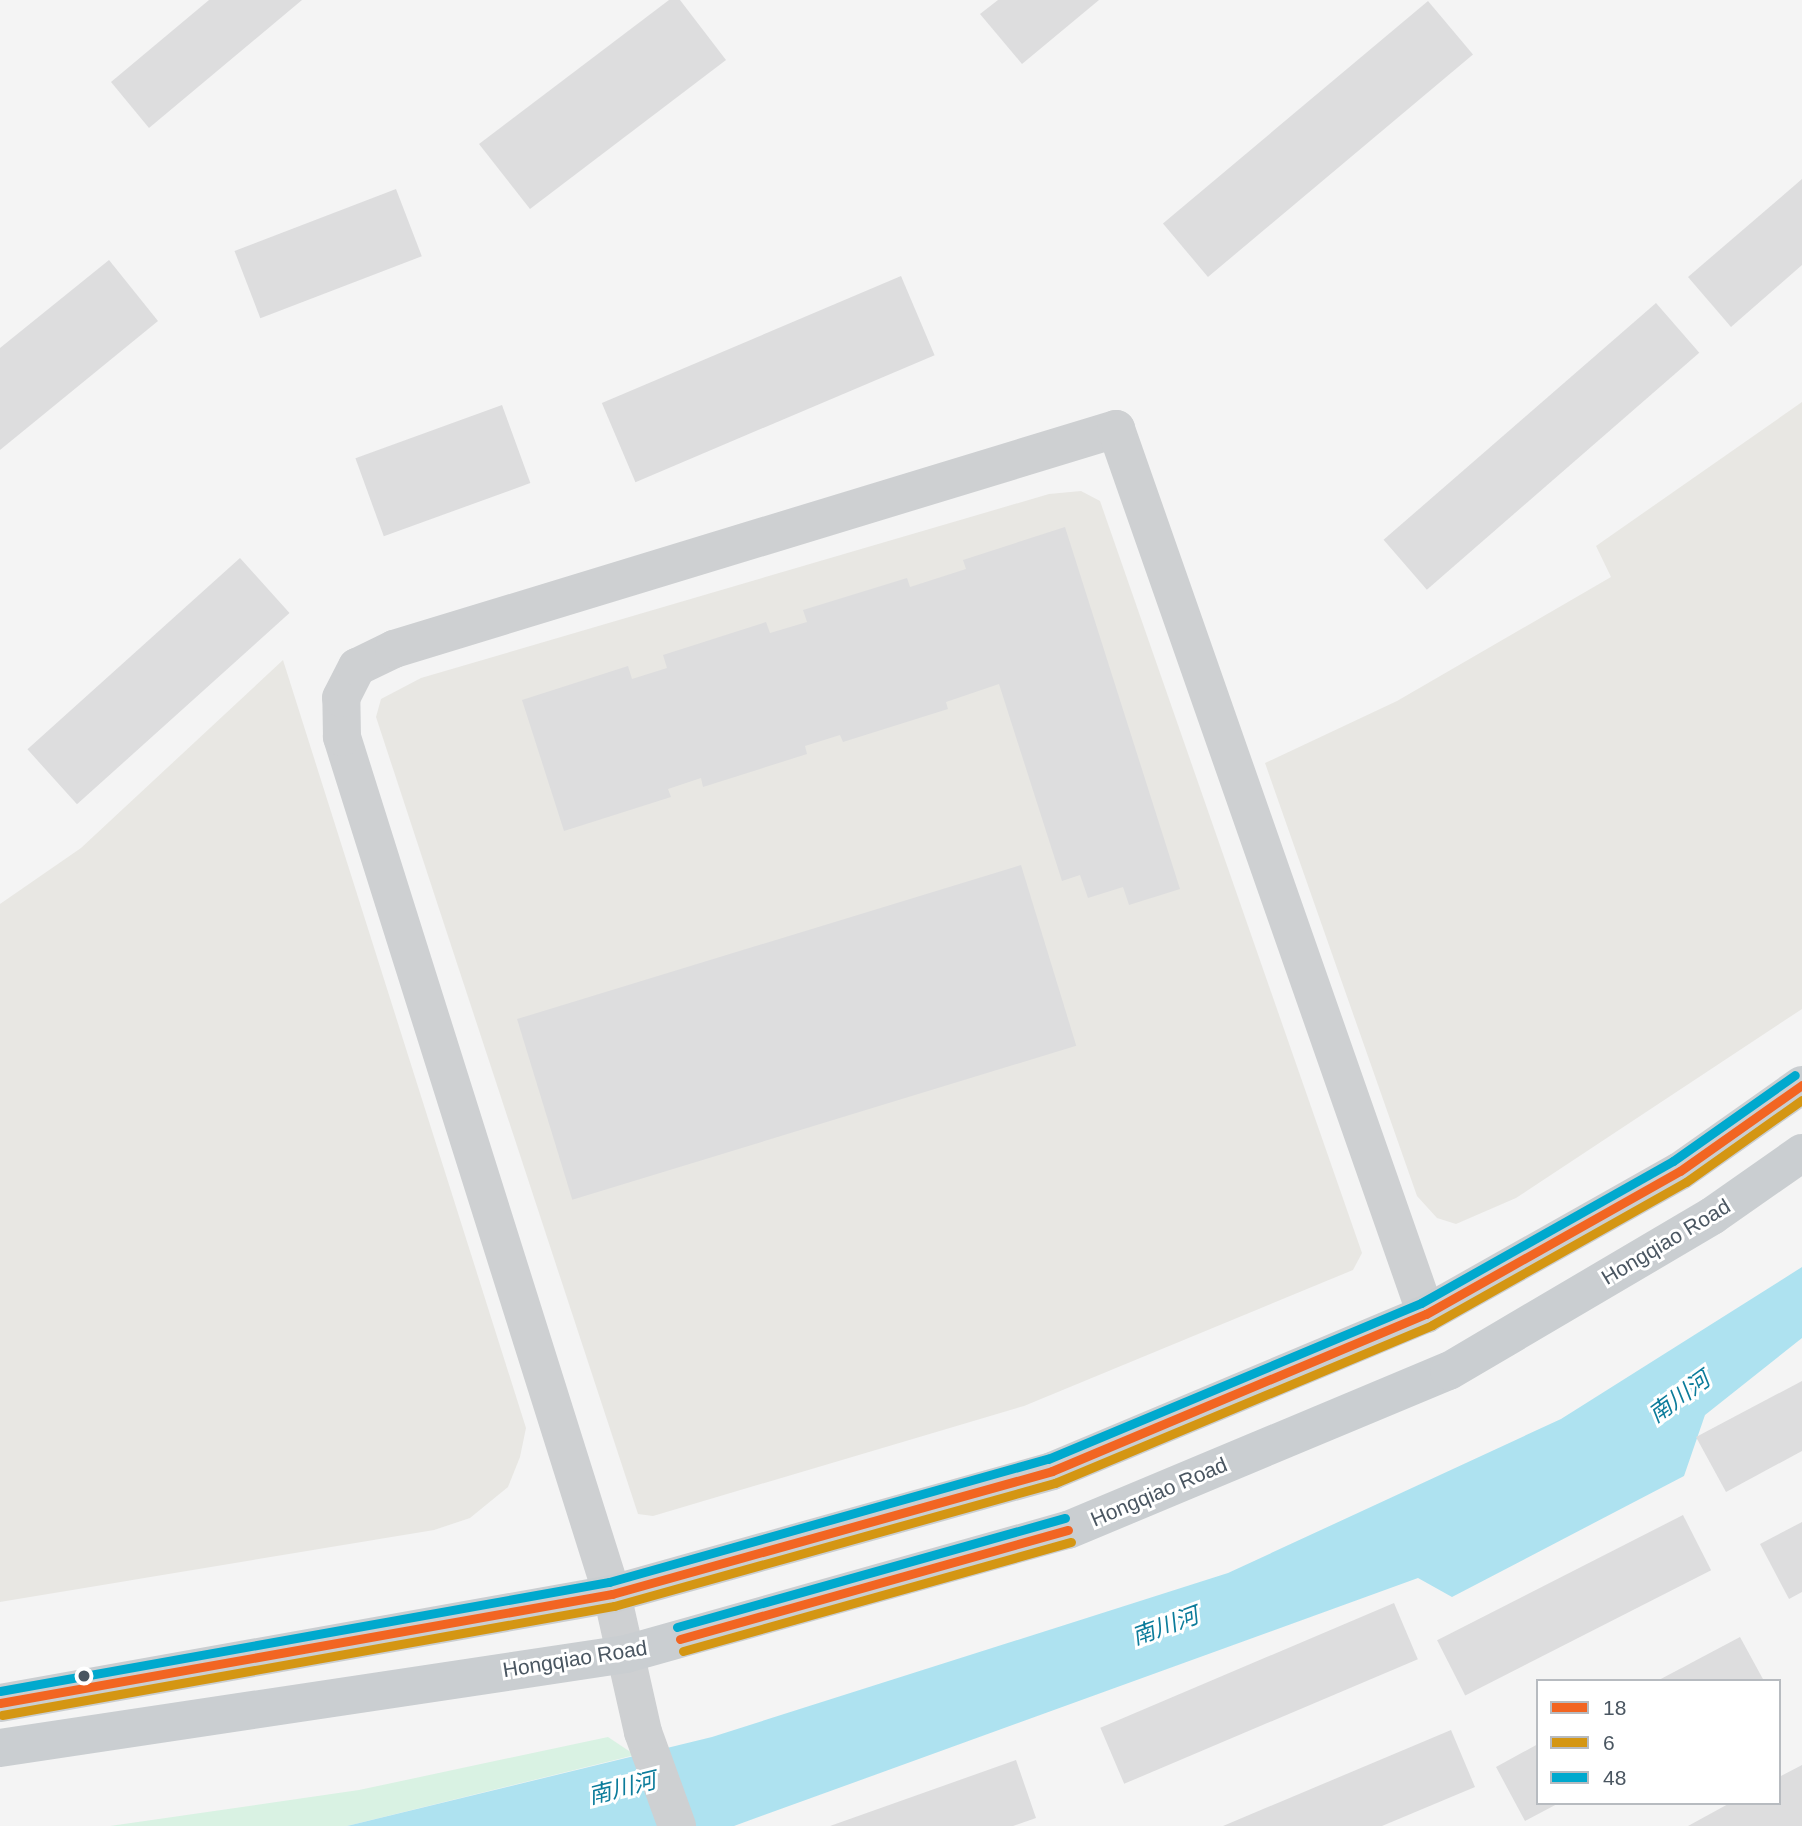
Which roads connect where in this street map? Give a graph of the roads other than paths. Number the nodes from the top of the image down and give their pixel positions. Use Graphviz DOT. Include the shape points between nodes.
graph roads {
  1 [pos="1802,1086"];
  2 [pos="1802,1153"];
  3 [pos="1426,1314"];
  4 [pos="612,1594"];
  5 [pos="626,1654"];
  6 [pos="0,1703"];
  7 [pos="0,1748"];
  8 [pos="677,1826"];
  1 -- 3 [label="main road" via="1680,1171"];
  2 -- 5 [label="main road, Hongqiao Road" via="1712,1216 1449,1371 1068,1530"];
  3 -- 4 [label="main road" via="1052,1471"];
  3 -- 4 [label="street" via="1116,429 394,649 357,667 341,698 342,737"];
  4 -- 5 [label="street"];
  4 -- 6 [label="main road"];
  5 -- 7 [label="main road, Hongqiao Road"];
  5 -- 8 [label="street" via="643,1732"];
}
